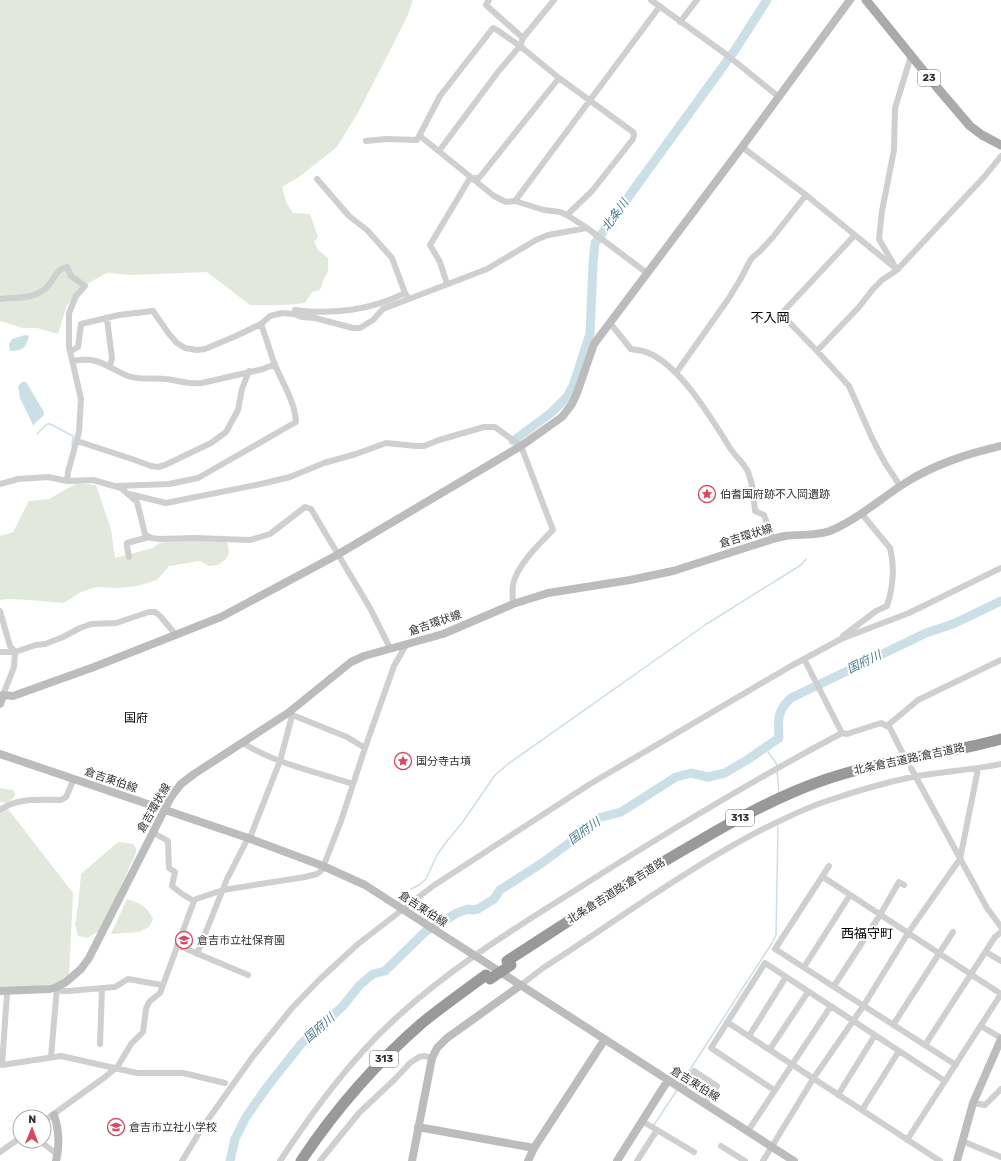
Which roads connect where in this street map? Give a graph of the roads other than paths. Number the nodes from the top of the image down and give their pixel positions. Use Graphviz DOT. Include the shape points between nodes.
graph roads {
  1 [pos="489,0"];
  2 [pos="554,0"];
  3 [pos="651,0"];
  4 [pos="697,0"];
  5 [pos="850,0"];
  6 [pos="866,0"];
  7 [pos="660,6"];
  8 [pos="680,22"];
  9 [pos="523,38"];
  10 [pos="520,46"];
  11 [pos="911,56"];
  12 [pos="559,78"];
  13 [pos="779,96"];
  14 [pos="589,100"];
  15 [pos="420,136"];
  16 [pos="366,141"];
  17 [pos="1001,145"];
  18 [pos="742,147"];
  19 [pos="439,151"];
  20 [pos="1001,156"];
  21 [pos="470,178"];
  22 [pos="318,179"];
  23 [pos="806,195"];
  24 [pos="515,201"];
  25 [pos="567,215"];
  26 [pos="587,228"];
  27 [pos="855,235"];
  28 [pos="897,270"];
  29 [pos="648,273"];
  30 [pos="448,284"];
  31 [pos="405,293"];
  32 [pos="0,299"];
  33 [pos="408,299"];
  34 [pos="295,310"];
  35 [pos="107,319"];
  36 [pos="610,323"];
  37 [pos="261,324"];
  38 [pos="71,351"];
  39 [pos="817,351"];
  40 [pos="73,361"];
  41 [pos="275,364"];
  42 [pos="110,366"];
  43 [pos="249,371"];
  44 [pos="676,373"];
  45 [pos="77,441"];
  46 [pos="521,446"];
  47 [pos="1001,446"];
  48 [pos="67,481"];
  49 [pos="0,484"];
  50 [pos="113,486"];
  51 [pos="900,487"];
  52 [pos="129,494"];
  53 [pos="861,513"];
  54 [pos="149,537"];
  55 [pos="773,539"];
  56 [pos="337,554"];
  57 [pos="129,557"];
  58 [pos="1001,568"];
  59 [pos="513,604"];
  60 [pos="0,611"];
  61 [pos="176,635"];
  62 [pos="841,639"];
  63 [pos="406,645"];
  64 [pos="390,648"];
  65 [pos="0,652"];
  66 [pos="15,652"];
  67 [pos="804,659"];
  68 [pos="1001,660"];
  69 [pos="1,695"];
  70 [pos="0,704"];
  71 [pos="290,714"];
  72 [pos="888,726"];
  73 [pos="841,731"];
  74 [pos="1001,739"];
  75 [pos="243,743"];
  76 [pos="1001,745"];
  77 [pos="365,748"];
  78 [pos="0,754"];
  79 [pos="903,754"];
  80 [pos="280,761"];
  81 [pos="1001,764"];
  82 [pos="911,768"];
  83 [pos="978,769"];
  84 [pos="917,776"];
  85 [pos="74,779"];
  86 [pos="353,784"];
  87 [pos="0,810"];
  88 [pos="164,811"];
  89 [pos="152,832"];
  90 [pos="248,838"];
  91 [pos="960,860"];
  92 [pos="324,866"];
  93 [pos="829,866"];
  94 [pos="823,877"];
  95 [pos="904,886"];
  96 [pos="223,890"];
  97 [pos="850,895"];
  98 [pos="194,901"];
  99 [pos="406,912"];
  100 [pos="880,915"];
  101 [pos="1001,927"];
  102 [pos="953,932"];
  103 [pos="1001,932"];
  104 [pos="908,933"];
  105 [pos="177,945"];
  106 [pos="986,952"];
  107 [pos="197,954"];
  108 [pos="940,954"];
  109 [pos="475,955"];
  110 [pos="1001,961"];
  111 [pos="509,963"];
  112 [pos="804,967"];
  113 [pos="970,975"];
  114 [pos="248,976"];
  115 [pos="488,977"];
  116 [pos="786,977"];
  117 [pos="162,985"];
  118 [pos="521,985"];
  119 [pos="834,986"];
  120 [pos="57,987"];
  121 [pos="102,989"];
  122 [pos="3,992"];
  123 [pos="808,992"];
  124 [pos="1001,994"];
  125 [pos="864,1005"];
  126 [pos="831,1006"];
  127 [pos="853,1021"];
  128 [pos="727,1022"];
  129 [pos="894,1025"];
  130 [pos="981,1026"];
  131 [pos="749,1036"];
  132 [pos="875,1036"];
  133 [pos="1001,1038"];
  134 [pos="606,1039"];
  135 [pos="100,1044"];
  136 [pos="925,1046"];
  137 [pos="770,1049"];
  138 [pos="899,1051"];
  139 [pos="51,1058"];
  140 [pos="432,1058"];
  141 [pos="791,1065"];
  142 [pos="956,1065"];
  143 [pos="115,1068"];
  144 [pos="814,1079"];
  145 [pos="668,1080"];
  146 [pos="946,1081"];
  147 [pos="225,1083"];
  148 [pos="683,1089"];
  149 [pos="1001,1089"];
  150 [pos="774,1090"];
  151 [pos="838,1095"];
  152 [pos="705,1103"];
  153 [pos="973,1103"];
  154 [pos="862,1110"];
  155 [pos="54,1115"];
  156 [pos="642,1121"];
  157 [pos="418,1127"];
  158 [pos="657,1130"];
  159 [pos="748,1131"];
  160 [pos="907,1140"];
  161 [pos="962,1140"];
  162 [pos="12,1144"];
  163 [pos="721,1146"];
  164 [pos="772,1147"];
  165 [pos="534,1148"];
  166 [pos="48,1149"];
  167 [pos="0,1152"];
  168 [pos="694,1152"];
  169 [pos="1001,1157"];
  170 [pos="57,1158"];
  171 [pos="182,1161"];
  172 [pos="280,1161"];
  173 [pos="301,1161"];
  174 [pos="307,1161"];
  175 [pos="320,1161"];
  176 [pos="412,1161"];
  177 [pos="528,1161"];
  178 [pos="617,1161"];
  179 [pos="637,1161"];
  180 [pos="744,1161"];
  181 [pos="763,1161"];
  182 [pos="794,1161"];
  183 [pos="940,1161"];
  184 [pos="957,1161"];
  1 -- 9 [label="street" via="486,5"];
  2 -- 9 [label="street"];
  3 -- 7 [label="street"];
  4 -- 8 [label="street"];
  5 -- 13 [label="main road"];
  6 -- 11 [label="main road, 23"];
  7 -- 8 [label="street"];
  7 -- 14 [label="street"];
  8 -- 13 [label="street"];
  9 -- 10 [label="street"];
  10 -- 12 [label="street"];
  10 -- 15 [label="street" via="493,28 440,96"];
  10 -- 19 [label="street"];
  11 -- 17 [label="main road, 23" via="970,126"];
  11 -- 28 [label="street" via="895,108 894,150 879,239"];
  12 -- 14 [label="street"];
  12 -- 21 [label="street" via="479,178"];
  13 -- 18 [label="main road"];
  14 -- 24 [label="street"];
  14 -- 25 [label="street" via="634,135 592,191"];
  15 -- 16 [label="street" via="417,140"];
  15 -- 19 [label="street"];
  18 -- 23 [label="street"];
  18 -- 29 [label="main road"];
  19 -- 21 [label="street"];
  20 -- 28 [label="street"];
  21 -- 24 [label="street" via="494,196 506,202"];
  21 -- 30 [label="street" via="430,245"];
  22 -- 31 [label="street" via="349,216 367,230 392,258"];
  23 -- 27 [label="street"];
  23 -- 44 [label="street" via="773,237 751,259 729,298"];
  24 -- 25 [label="street"];
  25 -- 26 [label="street"];
  26 -- 29 [label="street"];
  26 -- 30 [label="street" via="548,235 487,269"];
  27 -- 28 [label="street"];
  27 -- 39 [label="street" via="781,314"];
  28 -- 39 [label="street" via="882,280"];
  29 -- 36 [label="main road"];
  30 -- 33 [label="street"];
  31 -- 33 [label="street"];
  31 -- 34 [label="street" via="377,304 344,310"];
  32 -- 38 [label="street" via="25,298 43,290 61,268 67,268 71,276 85,286 76,296 69,313 68,337"];
  33 -- 37 [label="street" via="383,309 373,320 360,328 282,313 270,316"];
  35 -- 37 [label="street" via="118,315 154,311 177,343 185,348 197,350"];
  35 -- 38 [label="street" via="81,324 78,347"];
  35 -- 42 [label="street" via="112,358"];
  36 -- 44 [label="street" via="631,349 658,359"];
  36 -- 46 [label="main road" via="594,344 572,404 562,417"];
  37 -- 41 [label="street"];
  38 -- 40 [label="street"];
  39 -- 51 [label="street" via="849,386 872,438"];
  40 -- 42 [label="street" via="97,361"];
  40 -- 45 [label="street" via="81,399"];
  41 -- 43 [label="street"];
  41 -- 50 [label="street" via="296,414 296,422 198,478 169,484"];
  42 -- 43 [label="street" via="129,376 147,380 164,378 192,384"];
  43 -- 45 [label="street" via="238,410 226,432 211,443 165,465 151,466"];
  44 -- 55 [label="street" via="691,390 747,470 753,486 755,511 764,515"];
  45 -- 48 [label="street"];
  46 -- 52 [label="street" via="495,427 484,427 424,446 386,443 290,477 166,503"];
  46 -- 56 [label="main road"];
  46 -- 59 [label="street" via="554,530 535,548 516,575"];
  47 -- 51 [label="main road, 倉吉環状線" via="948,461"];
  48 -- 49 [label="street" via="48,477 18,479"];
  48 -- 50 [label="street" via="93,480"];
  50 -- 52 [label="street"];
  51 -- 53 [label="main road, 倉吉環状線"];
  52 -- 54 [label="street" via="137,502 145,534"];
  53 -- 55 [label="main road, 倉吉環状線" via="830,531"];
  53 -- 62 [label="street" via="890,548 892,588 887,606 876,611"];
  54 -- 56 [label="street" via="250,540 270,534 305,507 311,509"];
  54 -- 57 [label="street" via="127,543"];
  55 -- 59 [label="main road, 倉吉環状線" via="673,571 548,593"];
  56 -- 61 [label="main road" via="221,617"];
  56 -- 64 [label="street" via="370,608"];
  58 -- 62 [label="street" via="909,613"];
  59 -- 63 [label="main road, 倉吉環状線" via="443,634"];
  60 -- 66 [label="street" via="10,646"];
  61 -- 66 [label="street" via="160,616 155,612 149,612 116,623 91,624 45,644"];
  61 -- 69 [label="main road" via="12,696"];
  62 -- 67 [label="street"];
  63 -- 64 [label="main road, 倉吉環状線"];
  63 -- 77 [label="street" via="394,666"];
  64 -- 71 [label="main road, 倉吉環状線" via="350,662"];
  65 -- 66 [label="street"];
  66 -- 69 [label="street" via="14,667"];
  67 -- 73 [label="street"];
  67 -- 99 [label="street" via="590,784 433,886"];
  68 -- 72 [label="street" via="918,700"];
  69 -- 70 [label="main road"];
  71 -- 75 [label="main road, 倉吉環状線"];
  71 -- 77 [label="street" via="347,737"];
  71 -- 80 [label="street"];
  72 -- 73 [label="street" via="881,723 847,734"];
  72 -- 79 [label="street"];
  73 -- 109 [label="street" via="703,811 514,928"];
  74 -- 111 [label="highway, 北条倉吉道路;倉吉道路 / 313" via="854,771 766,804 605,896"];
  75 -- 80 [label="street"];
  75 -- 88 [label="main road, 倉吉環状線" via="181,784"];
  76 -- 111 [label="highway, 北条倉吉道路;倉吉道路 / 313" via="889,768 797,796 740,824 659,870"];
  77 -- 86 [label="street"];
  78 -- 85 [label="main road, 倉吉東伯線"];
  80 -- 86 [label="street"];
  80 -- 90 [label="street"];
  81 -- 83 [label="street"];
  82 -- 84 [label="street"];
  83 -- 84 [label="street"];
  83 -- 91 [label="street"];
  84 -- 91 [label="street"];
  84 -- 118 [label="street" via="825,801 745,839 684,874"];
  85 -- 87 [label="street" via="66,797 61,800 21,801"];
  85 -- 88 [label="main road, 倉吉東伯線"];
  86 -- 92 [label="street"];
  88 -- 89 [label="main road, 倉吉環状線"];
  88 -- 90 [label="main road, 倉吉東伯線"];
  89 -- 98 [label="street" via="168,840 168,868 175,872 172,886"];
  89 -- 120 [label="main road, 倉吉環状線" via="89,958 81,969"];
  90 -- 92 [label="main road, 倉吉東伯線"];
  90 -- 96 [label="street"];
  91 -- 101 [label="street" via="987,908"];
  91 -- 104 [label="street"];
  92 -- 96 [label="street" via="317,874"];
  92 -- 99 [label="main road, 倉吉東伯線" via="365,885"];
  93 -- 94 [label="street"];
  94 -- 97 [label="street"];
  94 -- 112 [label="street" via="775,949"];
  95 -- 100 [label="street" via="899,882"];
  96 -- 98 [label="street"];
  96 -- 107 [label="street"];
  97 -- 100 [label="street"];
  97 -- 112 [label="street"];
  98 -- 105 [label="street"];
  99 -- 109 [label="main road, 倉吉東伯線"];
  99 -- 171 [label="street" via="394,915 358,944 292,1008 254,1055"];
  100 -- 104 [label="street"];
  100 -- 119 [label="street"];
  102 -- 108 [label="street"];
  103 -- 106 [label="street"];
  104 -- 108 [label="street"];
  104 -- 125 [label="street"];
  105 -- 107 [label="street"];
  105 -- 117 [label="street"];
  106 -- 110 [label="street"];
  106 -- 113 [label="street"];
  107 -- 114 [label="street"];
  108 -- 113 [label="street"];
  108 -- 129 [label="street"];
  109 -- 118 [label="main road, 倉吉東伯線"];
  109 -- 172 [label="street" via="425,992 374,1040 321,1102"];
  111 -- 115 [label="highway, 北条倉吉道路;倉吉道路 / 313, bridge"];
  112 -- 119 [label="street"];
  113 -- 124 [label="street"];
  113 -- 136 [label="street"];
  115 -- 173 [label="highway, 北条倉吉道路;倉吉道路 / 313" via="423,1023 397,1046 346,1100"];
  115 -- 174 [label="highway, 北条倉吉道路;倉吉道路 / 313" via="400,1049 350,1103"];
  116 -- 123 [label="street"];
  116 -- 128 [label="street" via="765,963"];
  116 -- 131 [label="street"];
  117 -- 121 [label="street" via="128,978 115,988"];
  117 -- 143 [label="street" via="160,993 149,1002 146,1009 143,1032 131,1044"];
  118 -- 134 [label="main road, 倉吉東伯線"];
  118 -- 140 [label="main road" via="447,1038"];
  119 -- 125 [label="street"];
  120 -- 121 [label="street" via="62,991"];
  120 -- 122 [label="main road, 倉吉環状線"];
  120 -- 139 [label="street"];
  121 -- 135 [label="street"];
  122 -- 139 [label="street" via="2,1064"];
  123 -- 126 [label="street"];
  123 -- 137 [label="street"];
  124 -- 130 [label="street"];
  125 -- 127 [label="street"];
  125 -- 129 [label="street"];
  126 -- 127 [label="street"];
  126 -- 141 [label="street"];
  127 -- 132 [label="street"];
  127 -- 144 [label="street"];
  128 -- 131 [label="street"];
  128 -- 150 [label="street" via="711,1048"];
  129 -- 136 [label="street"];
  130 -- 133 [label="street"];
  130 -- 142 [label="street"];
  131 -- 137 [label="street"];
  132 -- 138 [label="street"];
  132 -- 151 [label="street"];
  133 -- 153 [label="main road"];
  134 -- 145 [label="main road, 倉吉東伯線"];
  134 -- 165 [label="main road"];
  136 -- 142 [label="street"];
  137 -- 141 [label="street"];
  138 -- 146 [label="street"];
  138 -- 154 [label="street"];
  139 -- 143 [label="street" via="68,1057"];
  140 -- 157 [label="main road"];
  140 -- 175 [label="street" via="419,1057 410,1063 359,1113"];
  141 -- 144 [label="street"];
  141 -- 150 [label="street"];
  142 -- 146 [label="street"];
  143 -- 147 [label="street" via="136,1073 183,1073"];
  143 -- 155 [label="street"];
  144 -- 151 [label="street"];
  144 -- 164 [label="street"];
  145 -- 148 [label="main road, 倉吉東伯線"];
  145 -- 156 [label="main road"];
  146 -- 160 [label="street"];
  148 -- 152 [label="main road, 倉吉東伯線"];
  148 -- 152 [label="street" via="694,1071 717,1086"];
  149 -- 153 [label="street" via="985,1105"];
  150 -- 159 [label="street"];
  151 -- 154 [label="street"];
  152 -- 159 [label="main road, 倉吉東伯線"];
  153 -- 161 [label="main road"];
  154 -- 160 [label="street"];
  155 -- 170 [label="main road" via="58,1135"];
  156 -- 158 [label="street"];
  156 -- 178 [label="main road"];
  157 -- 165 [label="main road"];
  157 -- 176 [label="main road"];
  158 -- 168 [label="street"];
  158 -- 179 [label="street"];
  159 -- 164 [label="main road, 倉吉東伯線"];
  160 -- 183 [label="street"];
  161 -- 169 [label="street"];
  161 -- 184 [label="main road"];
  162 -- 167 [label="street"];
  163 -- 180 [label="street"];
  164 -- 181 [label="street"];
  164 -- 182 [label="main road, 倉吉東伯線"];
  165 -- 177 [label="main road"];
  166 -- 170 [label="street"];
}
